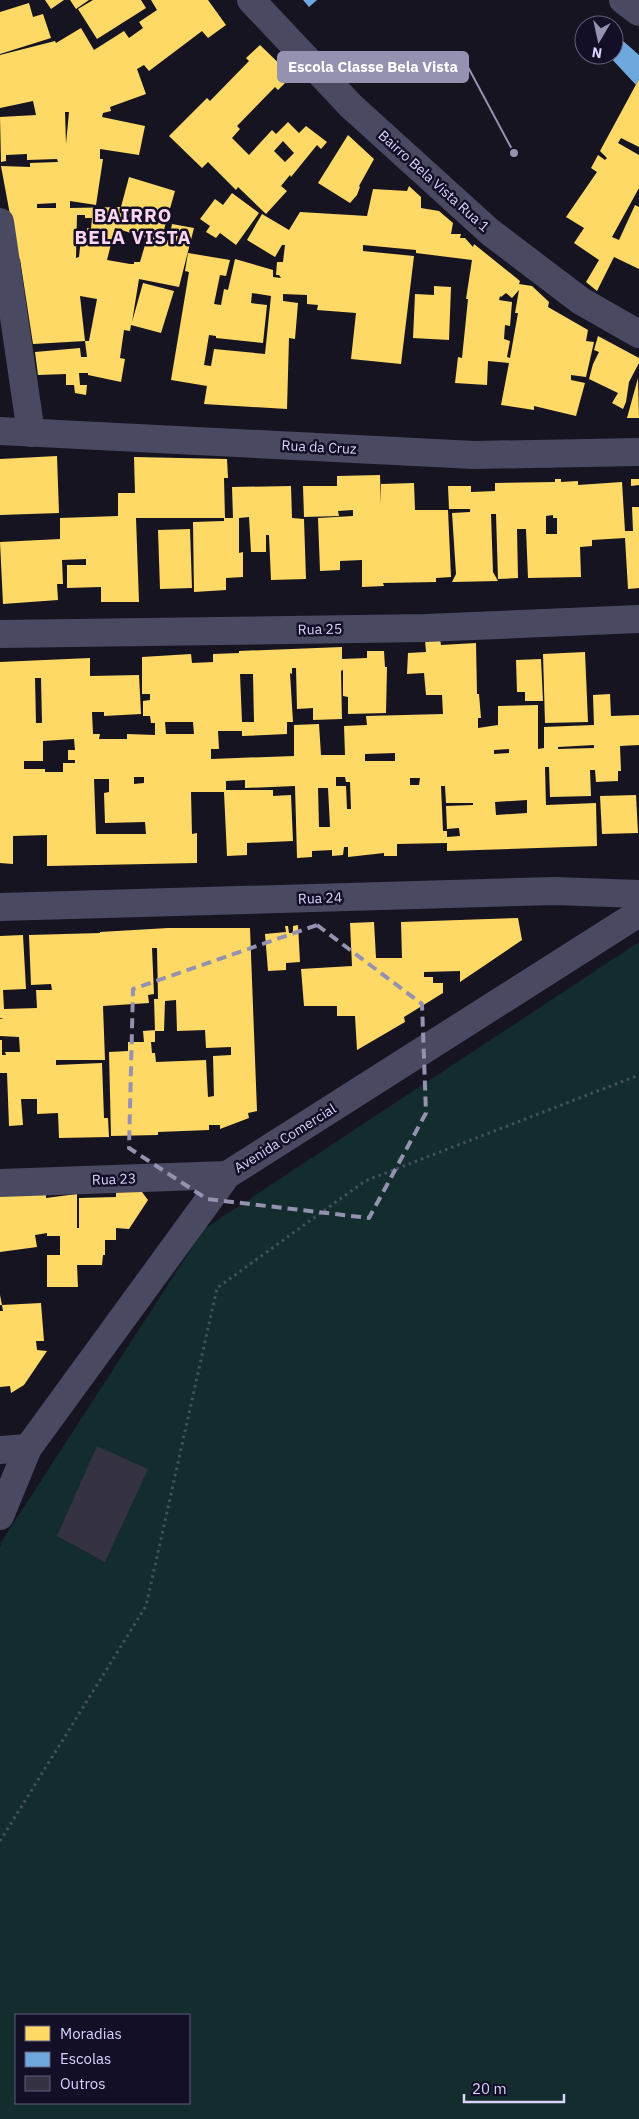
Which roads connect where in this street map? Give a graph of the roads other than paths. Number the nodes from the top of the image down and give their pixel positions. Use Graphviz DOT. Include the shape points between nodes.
graph roads {
  1 [pos="251,0"];
  2 [pos="623,0"];
  3 [pos="639,12"];
  4 [pos="0,222"];
  5 [pos="639,334"];
  6 [pos="0,431"];
  7 [pos="31,433"];
  8 [pos="639,452"];
  9 [pos="639,618"];
  10 [pos="0,634"];
  11 [pos="639,894"];
  12 [pos="0,907"];
  13 [pos="639,913"];
  14 [pos="227,1175"];
  15 [pos="0,1183"];
  16 [pos="28,1448"];
  17 [pos="0,1450"];
  18 [pos="0,1516"];
  1 -- 5 [label="street, Bairro Bela Vista Rua 1" via="351,106 490,232 581,301"];
  2 -- 3 [label="street"];
  4 -- 7 [label="street"];
  6 -- 7 [label="street, Rua da Cruz"];
  7 -- 8 [label="street, Rua da Cruz" via="474,455"];
  9 -- 10 [label="street, Rua 25" via="426,628"];
  11 -- 12 [label="street, Rua 24" via="556,891"];
  13 -- 14 [label="street, Avenida Comercial"];
  14 -- 15 [label="street, Rua 23"];
  14 -- 16 [label="street, Avenida Comercial"];
  16 -- 17 [label="street"];
  16 -- 18 [label="street, Avenida Comercial"];
}
